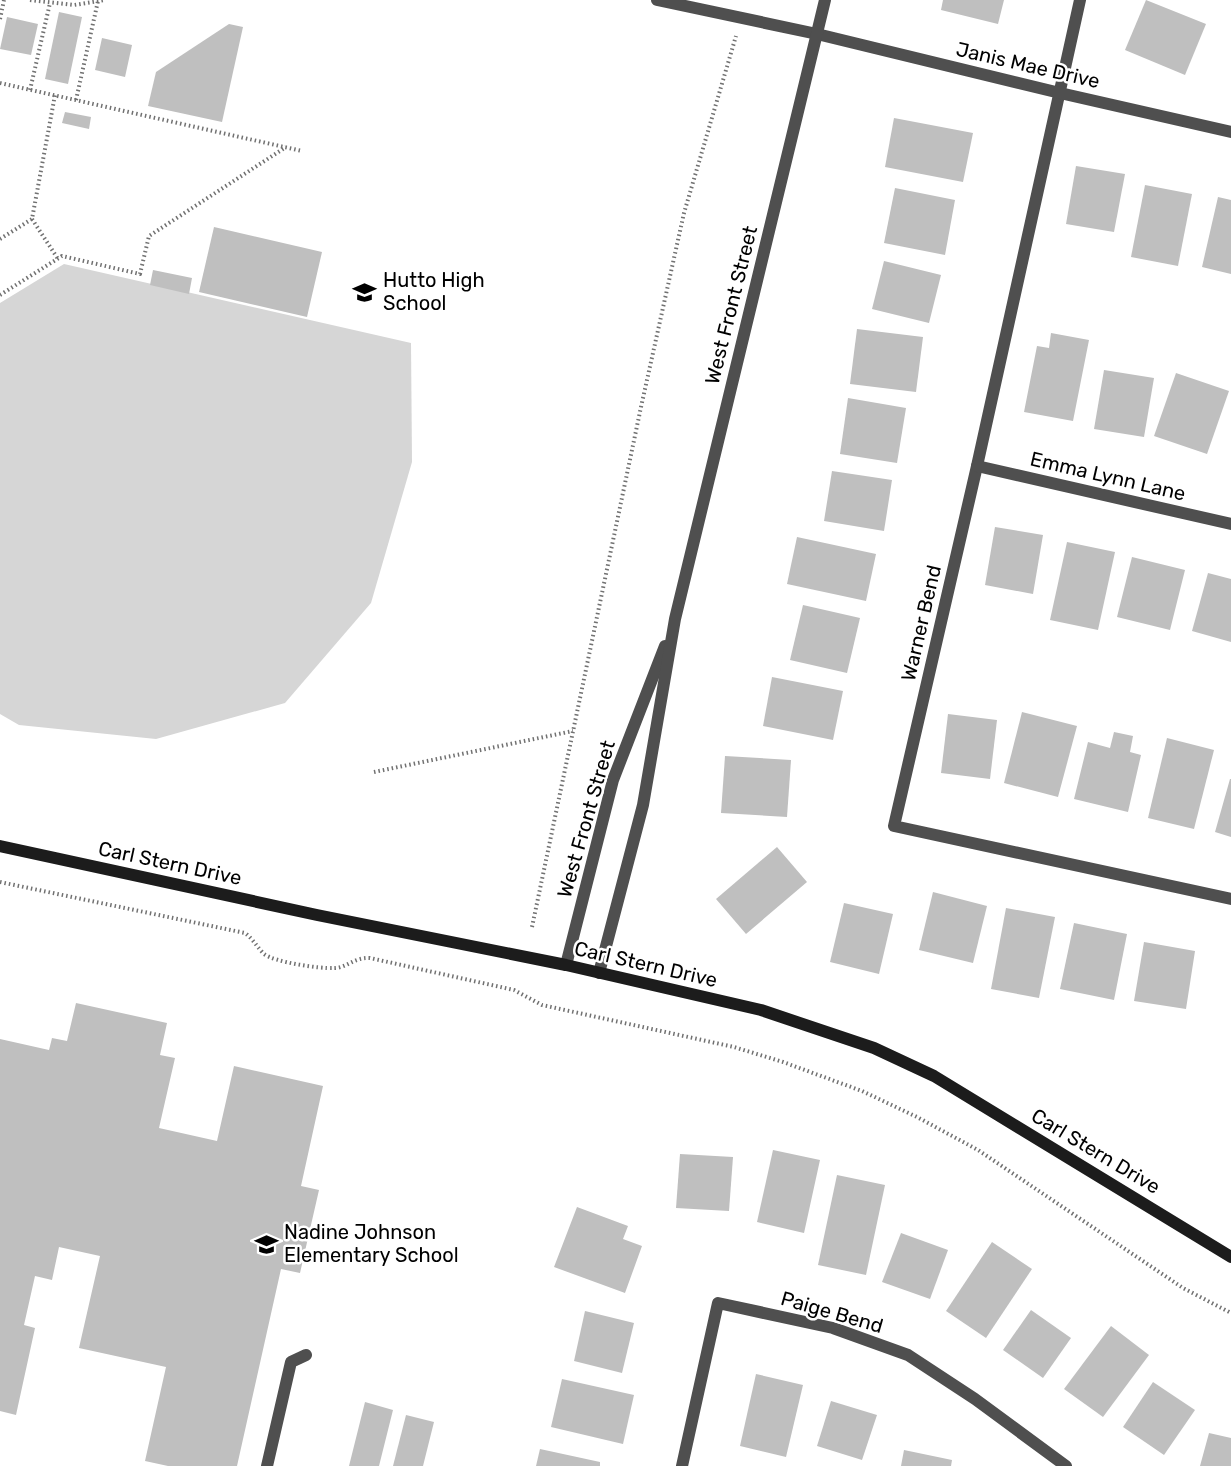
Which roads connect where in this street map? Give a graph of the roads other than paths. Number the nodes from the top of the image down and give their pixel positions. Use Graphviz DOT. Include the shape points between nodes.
graph roads {
  1 [pos="657,0"];
  2 [pos="825,0"];
  3 [pos="1080,0"];
  4 [pos="817,34"];
  5 [pos="1060,93"];
  6 [pos="1231,132"];
  7 [pos="977,466"];
  8 [pos="1231,524"];
  9 [pos="675,619"];
  10 [pos="0,846"];
  11 [pos="1231,899"];
  12 [pos="566,965"];
  13 [pos="599,973"];
  14 [pos="1231,1257"];
  15 [pos="306,1355"];
  16 [pos="267,1466"];
  17 [pos="682,1466"];
  18 [pos="1066,1466"];
  1 -- 4 [label="street, Janis Mae Drive"];
  2 -- 4 [label="street, West Front Street"];
  3 -- 5 [label="street, Warner Bend"];
  4 -- 5 [label="street, Janis Mae Drive"];
  4 -- 9 [label="street, West Front Street"];
  5 -- 6 [label="street, Janis Mae Drive"];
  5 -- 7 [label="street, Warner Bend"];
  7 -- 8 [label="street, Emma Lynn Lane"];
  7 -- 11 [label="street, Warner Bend" via="894,826"];
  9 -- 12 [label="street, West Front Street" via="613,780"];
  9 -- 13 [label="street, West Front Street" via="643,805"];
  10 -- 12 [label="street, Carl Stern Drive"];
  12 -- 13 [label="street, Carl Stern Drive"];
  13 -- 14 [label="street, Carl Stern Drive" via="761,1010 874,1048 934,1076"];
  15 -- 16 [label="street" via="291,1362"];
  17 -- 18 [label="street, Paige Bend" via="718,1303 833,1328 908,1355"];
}
